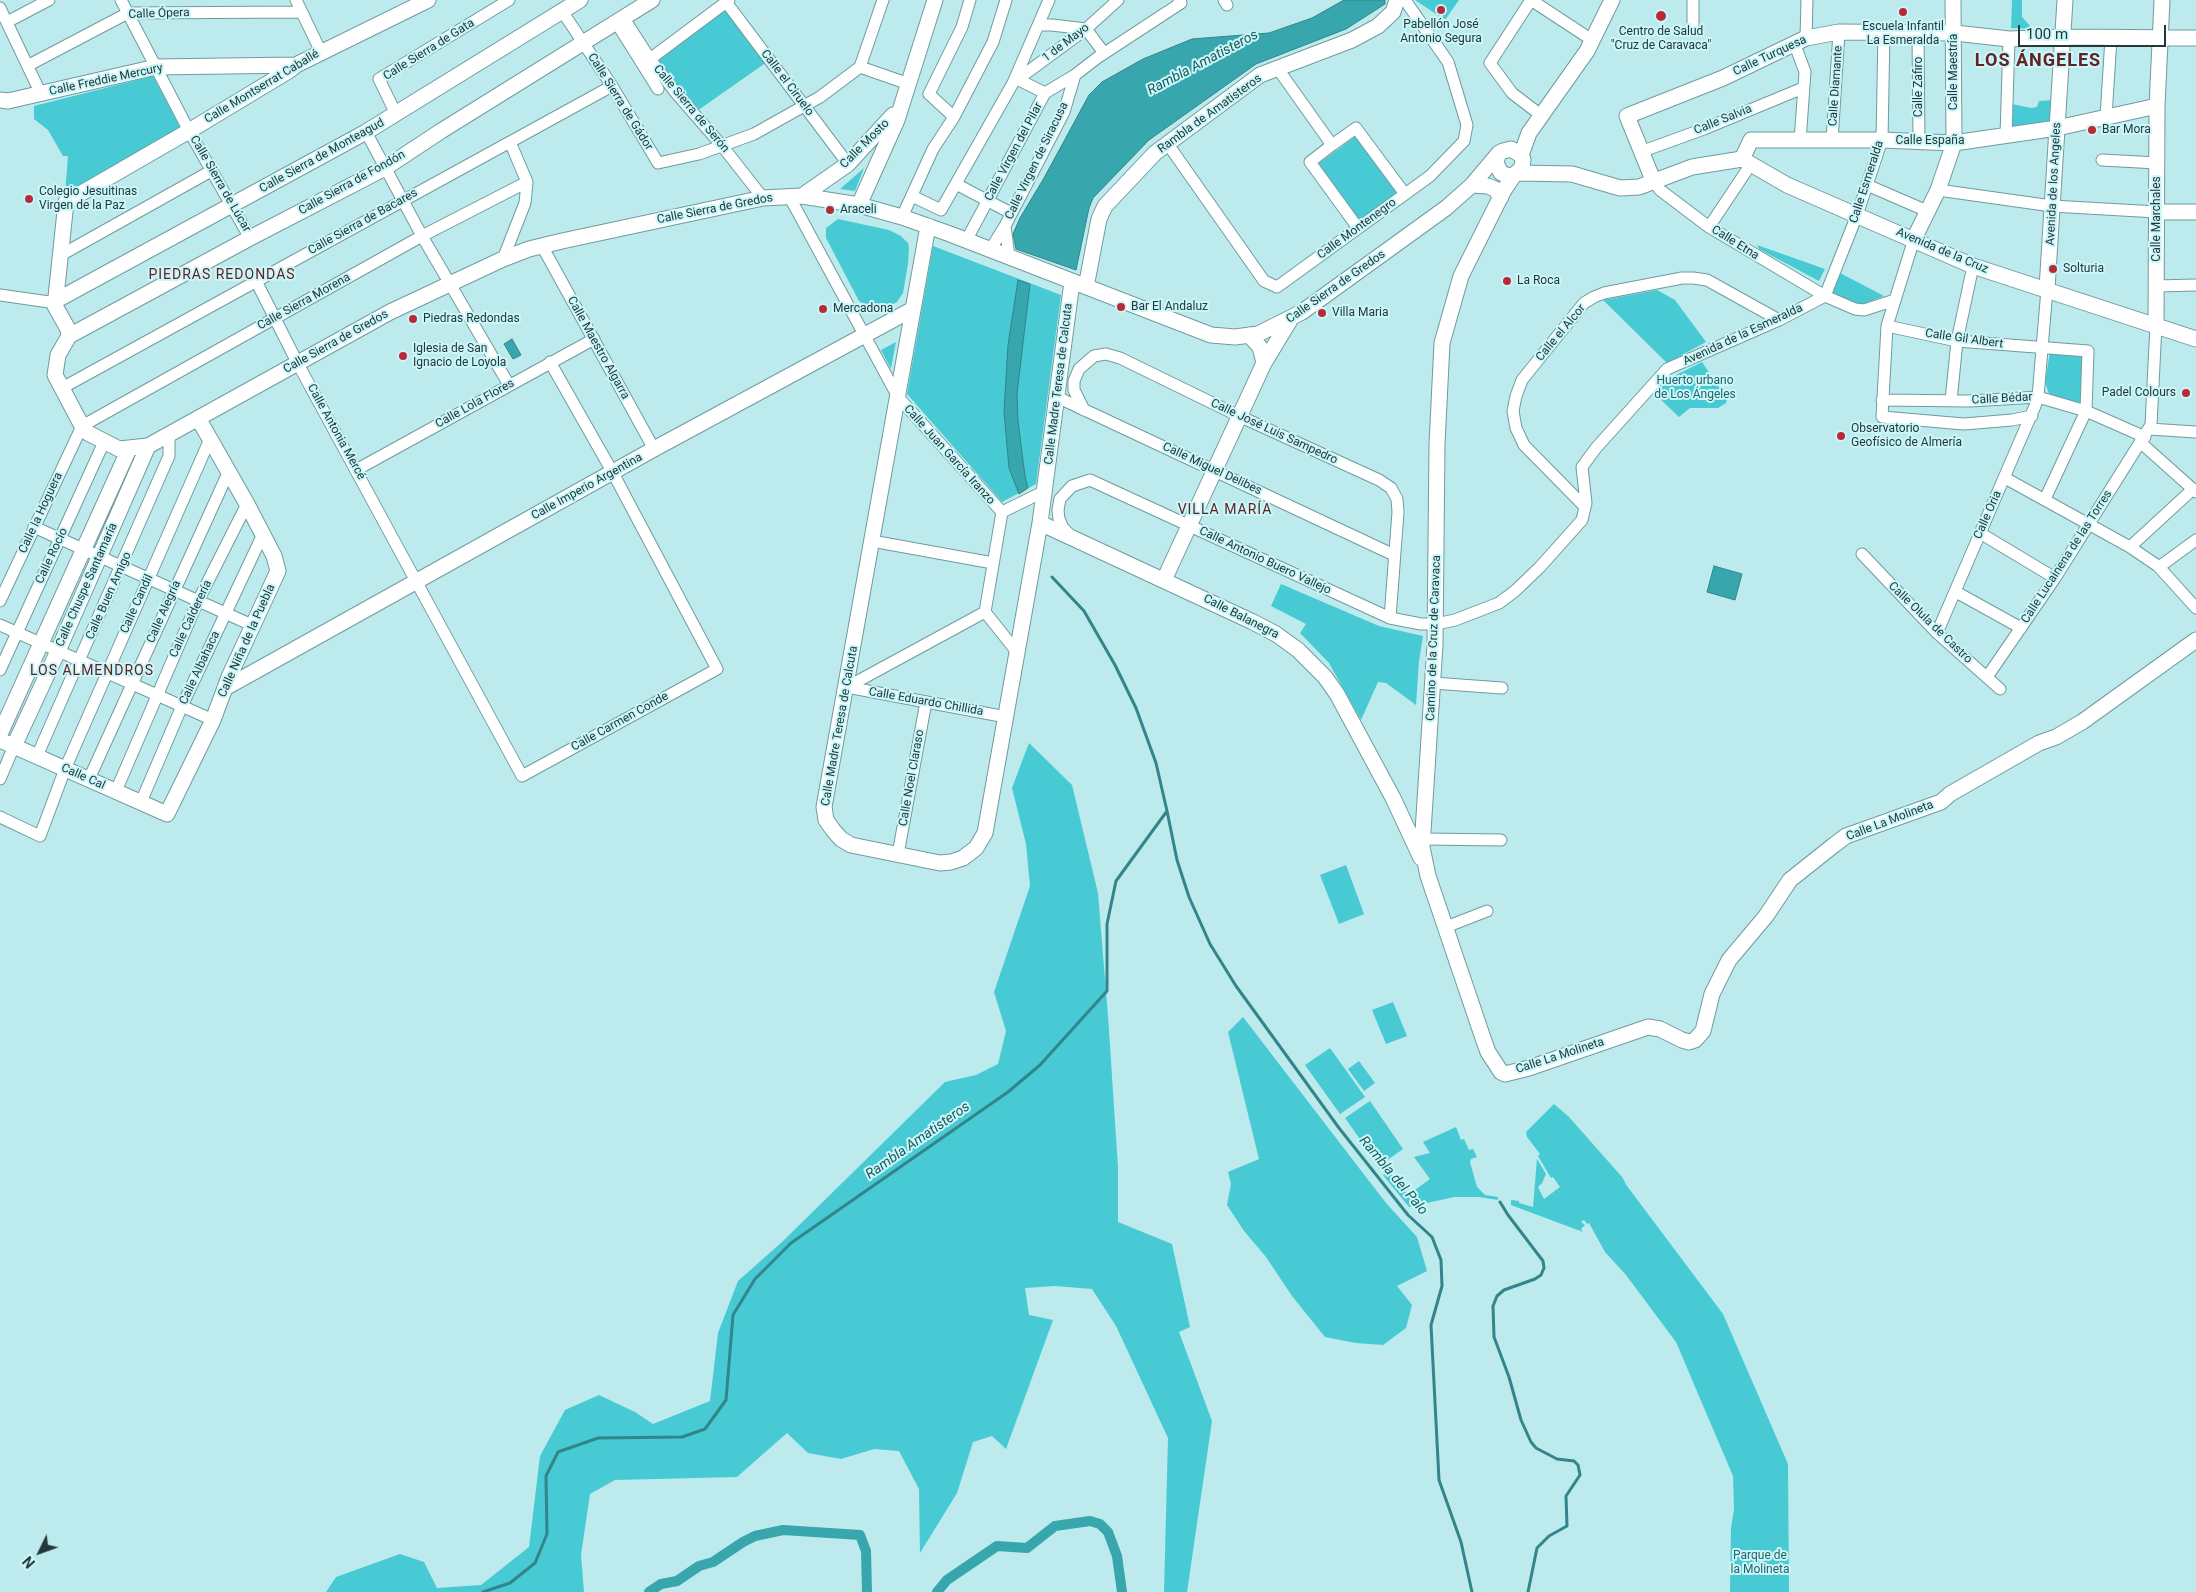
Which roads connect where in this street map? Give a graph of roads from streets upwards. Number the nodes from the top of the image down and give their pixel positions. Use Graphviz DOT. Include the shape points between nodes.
graph roads {
  1 [pos="50,0"];
  2 [pos="121,0"];
  3 [pos="296,0"];
  4 [pos="509,0"];
  5 [pos="652,0"];
  6 [pos="883,0"];
  7 [pos="935,0"];
  8 [pos="970,0"];
  9 [pos="1006,0"];
  10 [pos="1049,0"];
  11 [pos="1118,0"];
  12 [pos="1397,0"];
  13 [pos="1404,0"];
  14 [pos="1531,0"];
  15 [pos="1612,0"];
  16 [pos="1693,0"];
  17 [pos="1807,0"];
  18 [pos="1954,0"];
  19 [pos="2065,0"];
  20 [pos="2162,0"];
  21 [pos="728,1"];
  22 [pos="421,2"];
  23 [pos="1180,2"];
  24 [pos="567,5"];
  25 [pos="0,8"];
  26 [pos="301,12"];
  27 [pos="128,13"];
  28 [pos="1413,14"];
  29 [pos="1389,17"];
  30 [pos="620,19"];
  31 [pos="7,22"];
  32 [pos="1039,26"];
  33 [pos="1086,29"];
  34 [pos="1693,30"];
  35 [pos="1839,32"];
  36 [pos="1884,32"];
  37 [pos="1918,33"];
  38 [pos="1955,33"];
  39 [pos="2063,37"];
  40 [pos="2111,38"];
  41 [pos="2159,38"];
  42 [pos="2196,38"];
  43 [pos="2010,39"];
  44 [pos="1592,40"];
  45 [pos="1801,41"];
  46 [pos="583,44"];
  47 [pos="321,52"];
  48 [pos="1104,53"];
  49 [pos="650,59"];
  50 [pos="29,65"];
  51 [pos="296,65"];
  52 [pos="156,67"];
  53 [pos="860,67"];
  54 [pos="1278,69"];
  55 [pos="1075,75"];
  56 [pos="1015,81"];
  57 [pos="909,84"];
  58 [pos="612,86"];
  59 [pos="1804,88"];
  60 [pos="658,89"];
  61 [pos="1045,93"];
  62 [pos="41,94"];
  63 [pos="3,103"];
  64 [pos="806,106"];
  65 [pos="901,106"];
  66 [pos="2157,106"];
  67 [pos="396,114"];
  68 [pos="1542,116"];
  69 [pos="2106,117"];
  70 [pos="954,118"];
  71 [pos="2057,128"];
  72 [pos="189,131"];
  73 [pos="366,132"];
  74 [pos="2006,136"];
  75 [pos="1882,140"];
  76 [pos="1800,141"];
  77 [pos="1832,141"];
  78 [pos="510,142"];
  79 [pos="1919,142"];
  80 [pos="1167,143"];
  81 [pos="1954,143"];
  82 [pos="1332,145"];
  83 [pos="723,147"];
  84 [pos="1643,151"];
  85 [pos="2102,160"];
  86 [pos="1747,162"];
  87 [pos="2157,163"];
  88 [pos="848,164"];
  89 [pos="1510,164"];
  90 [pos="385,168"];
  91 [pos="211,171"];
  92 [pos="1653,180"];
  93 [pos="527,182"];
  94 [pos="956,184"];
  95 [pos="1472,185"];
  96 [pos="1867,185"];
  97 [pos="1938,190"];
  98 [pos="1405,194"];
  99 [pos="1503,194"];
  100 [pos="795,196"];
  101 [pos="912,196"];
  102 [pos="763,198"];
  103 [pos="402,200"];
  104 [pos="988,200"];
  105 [pos="859,205"];
  106 [pos="231,206"];
  107 [pos="2052,206"];
  108 [pos="1928,211"];
  109 [pos="2156,212"];
  110 [pos="2196,212"];
  111 [pos="1011,213"];
  112 [pos="1857,215"];
  113 [pos="902,217"];
  114 [pos="928,226"];
  115 [pos="1005,226"];
  116 [pos="1709,227"];
  117 [pos="1358,228"];
  118 [pos="422,236"];
  119 [pos="250,238"];
  120 [pos="1914,239"];
  121 [pos="966,241"];
  122 [pos="542,246"];
  123 [pos="990,250"];
  124 [pos="61,255"];
  125 [pos="1009,257"];
  126 [pos="503,258"];
  127 [pos="1973,266"];
  128 [pos="256,281"];
  129 [pos="450,282"];
  130 [pos="1079,284"];
  131 [pos="2196,285"];
  132 [pos="2156,286"];
  133 [pos="2047,289"];
  134 [pos="0,295"];
  135 [pos="1825,296"];
  136 [pos="1895,300"];
  137 [pos="56,301"];
  138 [pos="913,310"];
  139 [pos="276,318"];
  140 [pos="1291,319"];
  141 [pos="1779,320"];
  142 [pos="2156,325"];
  143 [pos="1887,326"];
  144 [pos="1268,330"];
  145 [pos="1249,335"];
  146 [pos="69,336"];
  147 [pos="864,336"];
  148 [pos="594,339"];
  149 [pos="2196,339"];
  150 [pos="1957,341"];
  151 [pos="1260,347"];
  152 [pos="2042,348"];
  153 [pos="550,362"];
  154 [pos="1264,363"];
  155 [pos="298,364"];
  156 [pos="508,385"];
  157 [pos="62,388"];
  158 [pos="898,397"];
  159 [pos="1057,397"];
  160 [pos="2038,397"];
  161 [pos="1882,400"];
  162 [pos="1951,401"];
  163 [pos="1084,410"];
  164 [pos="2086,411"];
  165 [pos="1239,416"];
  166 [pos="2032,416"];
  167 [pos="198,418"];
  168 [pos="82,426"];
  169 [pos="2196,432"];
  170 [pos="166,435"];
  171 [pos="2144,436"];
  172 [pos="210,439"];
  173 [pos="104,442"];
  174 [pos="148,446"];
  175 [pos="129,449"];
  176 [pos="654,449"];
  177 [pos="356,470"];
  178 [pos="1215,470"];
  179 [pos="228,473"];
  180 [pos="613,473"];
  181 [pos="2005,478"];
  182 [pos="2194,490"];
  183 [pos="1045,491"];
  184 [pos="2045,499"];
  185 [pos="248,504"];
  186 [pos="1585,507"];
  187 [pos="1002,512"];
  188 [pos="1040,523"];
  189 [pos="2088,525"];
  190 [pos="1189,526"];
  191 [pos="34,527"];
  192 [pos="1980,533"];
  193 [pos="263,534"];
  194 [pos="1073,538"];
  195 [pos="60,539"];
  196 [pos="2196,540"];
  197 [pos="872,541"];
  198 [pos="2130,547"];
  199 [pos="84,549"];
  200 [pos="1394,554"];
  201 [pos="1862,554"];
  202 [pos="99,556"];
  203 [pos="993,563"];
  204 [pos="122,566"];
  205 [pos="2159,567"];
  206 [pos="149,578"];
  207 [pos="2055,578"];
  208 [pos="1164,580"];
  209 [pos="418,581"];
  210 [pos="174,590"];
  211 [pos="1956,592"];
  212 [pos="0,601"];
  213 [pos="198,601"];
  214 [pos="2196,608"];
  215 [pos="985,612"];
  216 [pos="226,613"];
  217 [pos="1390,618"];
  218 [pos="1436,624"];
  219 [pos="0,625"];
  220 [pos="254,626"];
  221 [pos="2022,628"];
  222 [pos="16,633"];
  223 [pos="1937,633"];
  224 [pos="2196,640"];
  225 [pos="40,643"];
  226 [pos="58,651"];
  227 [pos="1017,652"];
  228 [pos="240,655"];
  229 [pos="80,661"];
  230 [pos="261,667"];
  231 [pos="0,670"];
  232 [pos="107,673"];
  233 [pos="1987,678"];
  234 [pos="1433,683"];
  235 [pos="132,684"];
  236 [pos="847,687"];
  237 [pos="225,688"];
  238 [pos="1502,688"];
  239 [pos="2000,689"];
  240 [pos="156,694"];
  241 [pos="926,702"];
  242 [pos="182,706"];
  243 [pos="1006,716"];
  244 [pos="213,720"];
  245 [pos="0,734"];
  246 [pos="7,743"];
  247 [pos="37,756"];
  248 [pos="65,769"];
  249 [pos="0,779"];
  250 [pos="89,780"];
  251 [pos="1428,781"];
  252 [pos="116,791"];
  253 [pos="141,802"];
  254 [pos="1397,805"];
  255 [pos="167,814"];
  256 [pos="0,817"];
  257 [pos="1423,839"];
  258 [pos="1501,840"];
  259 [pos="898,854"];
  260 [pos="1428,876"];
  261 [pos="1487,911"];
  262 [pos="1446,927"];
  263 [pos="1505,1074"];
  1 -- 31 [label="street"];
  2 -- 27 [label="street, Calle Sierra de Lúcar"];
  3 -- 26 [label="street"];
  4 -- 67 [label="street, Calle Sierra de Gata" via="379,79"];
  5 -- 30 [label="street, Calle Sierra de Fondón"];
  6 -- 53 [label="street"];
  7 -- 57 [label="street, Calle Mosto"];
  8 -- 70 [label="street" via="962,27 929,94"];
  9 -- 70 [label="street" via="993,42"];
  10 -- 32 [label="street"];
  11 -- 33 [label="street, 1 de Mayo"];
  12 -- 29 [label="street"];
  13 -- 28 [label="street, Calle Montenegro"];
  14 -- 44 [label="street"];
  14 -- 68 [label="street" via="1490,63 1512,93"];
  15 -- 44 [label="street, Camino de la Cruz de Caravaca"];
  16 -- 34 [label="street"];
  17 -- 45 [label="street"];
  18 -- 38 [label="street, Calle Maestría"];
  19 -- 39 [label="street, Avenida de los Angeles"];
  20 -- 41 [label="street, Calle Marchales"];
  21 -- 49 [label="street"];
  21 -- 64 [label="street, Calle el Ciruelo"];
  22 -- 47 [label="street, Calle Montserrat Caballé"];
  23 -- 48 [label="street"];
  24 -- 46 [label="street, Calle Sierra de Gádor"];
  24 -- 67 [label="street, Calle Sierra de Monteagud"];
  25 -- 31 [label="street"];
  26 -- 27 [label="street, Calle Ópera"];
  26 -- 47 [label="street"];
  27 -- 50 [label="street, Calle Ópera"];
  27 -- 52 [label="street, Calle Sierra de Lúcar"];
  28 -- 29 [label="street"];
  28 -- 98 [label="street, Calle Montenegro" via="1448,62 1467,125 1464,141 1430,176"];
  29 -- 54 [label="street, Rambla de Amatisteros" via="1352,40"];
  30 -- 46 [label="street, Calle Sierra de Fondón"];
  30 -- 49 [label="street, Calle Sierra de Serón"];
  30 -- 60 [label="street, Calle Sierra de Serón"];
  31 -- 50 [label="street"];
  32 -- 33 [label="street"];
  32 -- 56 [label="street"];
  33 -- 48 [label="street"];
  33 -- 56 [label="street, 1 de Mayo"];
  35 -- 36 [label="street, Calle Turquesa"];
  35 -- 45 [label="street, Calle Turquesa"];
  35 -- 77 [label="street, Calle Diamante"];
  36 -- 37 [label="street, Calle Turquesa"];
  36 -- 75 [label="street, Calle Esmeralda"];
  37 -- 38 [label="street, Calle Turquesa"];
  37 -- 79 [label="street, Calle Zafiro"];
  38 -- 43 [label="street, Calle Turquesa"];
  38 -- 81 [label="street, Calle Maestría"];
  39 -- 40 [label="street, Calle Turquesa"];
  39 -- 43 [label="street, Calle Turquesa"];
  39 -- 71 [label="street, Avenida de los Angeles"];
  40 -- 41 [label="street, Calle Turquesa"];
  40 -- 69 [label="street"];
  41 -- 42 [label="street, Calle Turquesa"];
  41 -- 66 [label="street, Calle Marchales"];
  43 -- 74 [label="street"];
  44 -- 68 [label="street, Camino de la Cruz de Caravaca"];
  45 -- 59 [label="street"];
  45 -- 84 [label="street, Calle Turquesa" via="1723,78 1627,116"];
  46 -- 58 [label="street, Calle Sierra de Gádor"];
  46 -- 90 [label="street, Calle Sierra de Fondón"];
  47 -- 51 [label="street, Calle Montserrat Caballé"];
  48 -- 55 [label="street"];
  49 -- 83 [label="street, Calle Sierra de Serón"];
  50 -- 62 [label="street"];
  51 -- 52 [label="street, Calle Freddie Mercury"];
  51 -- 72 [label="street, Calle Montserrat Caballé"];
  52 -- 62 [label="street, Calle Freddie Mercury"];
  52 -- 72 [label="street, Calle Sierra de Lúcar"];
  53 -- 57 [label="street"];
  53 -- 64 [label="street"];
  54 -- 80 [label="street, Rambla de Amatisteros" via="1257,78"];
  54 -- 82 [label="street"];
  55 -- 61 [label="street, Calle Virgen del Pilar"];
  55 -- 111 [label="street, Calle Virgen de Siracusa" via="1064,112"];
  56 -- 61 [label="street"];
  56 -- 94 [label="street"];
  57 -- 65 [label="street, Calle Mosto"];
  58 -- 78 [label="street, Calle Sierra de Bacares"];
  58 -- 83 [label="street, Calle Sierra de Gádor" via="658,163"];
  59 -- 76 [label="street"];
  59 -- 84 [label="street, Calle Salvia"];
  61 -- 104 [label="street, Calle Virgen del Pilar"];
  62 -- 63 [label="street, Calle Freddie Mercury"];
  64 -- 83 [label="street"];
  64 -- 88 [label="street, Calle el Ciruelo"];
  65 -- 88 [label="street, Calle Mosto"];
  65 -- 105 [label="street, Calle Mosto"];
  66 -- 69 [label="street, Calle España"];
  66 -- 87 [label="street, Calle Marchales"];
  67 -- 73 [label="street, Calle Sierra de Monteagud"];
  68 -- 89 [label="street, Camino de la Cruz de Caravaca"];
  69 -- 71 [label="street, Calle España"];
  70 -- 101 [label="street" via="933,149"];
  71 -- 74 [label="street, Calle España"];
  71 -- 107 [label="street, Avenida de los Angeles"];
  72 -- 91 [label="street, Calle Sierra de Lúcar"];
  72 -- 124 [label="street, Calle Montserrat Caballé" via="66,202"];
  73 -- 90 [label="street"];
  73 -- 106 [label="street, Calle Sierra de Monteagud"];
  74 -- 81 [label="street, Calle España"];
  75 -- 77 [label="street, Calle España"];
  75 -- 79 [label="street, Calle España"];
  75 -- 96 [label="street, Calle Esmeralda"];
  76 -- 77 [label="street, Calle España"];
  76 -- 86 [label="street, Calle España" via="1751,140"];
  78 -- 93 [label="street"];
  78 -- 103 [label="street, Calle Sierra de Bacares"];
  79 -- 81 [label="street, Calle España"];
  80 -- 117 [label="street, Calle Montenegro" via="1264,281 1277,287"];
  80 -- 130 [label="street, Rambla de Amatisteros" via="1105,206"];
  81 -- 97 [label="street, Calle Maestría"];
  82 -- 98 [label="street" via="1356,128"];
  82 -- 117 [label="street" via="1310,162"];
  83 -- 102 [label="street, Calle Sierra de Serón"];
  84 -- 92 [label="street"];
  85 -- 87 [label="street"];
  86 -- 92 [label="street" via="1692,167"];
  86 -- 112 [label="street, Avenida de la Cruz" via="1787,185"];
  86 -- 116 [label="street"];
  87 -- 109 [label="street, Calle Marchales"];
  88 -- 100 [label="street, Calle Mosto"];
  89 -- 92 [label="street" via="1538,173 1572,174 1620,188 1639,187"];
  89 -- 95 [label="street, Calle Sierra de Gredos"];
  89 -- 99 [label="street, Camino de la Cruz de Caravaca"];
  90 -- 103 [label="street"];
  90 -- 119 [label="street, Calle Sierra de Fondón"];
  91 -- 106 [label="street, Calle Sierra de Lúcar"];
  91 -- 124 [label="street"];
  92 -- 116 [label="street, Calle Etna" via="1660,190"];
  93 -- 118 [label="street, Calle Sierra Morena"];
  93 -- 126 [label="street" via="525,203"];
  94 -- 101 [label="street" via="940,210"];
  94 -- 104 [label="street"];
  95 -- 99 [label="street" via="1488,186"];
  95 -- 140 [label="street, Calle Sierra de Gredos" via="1446,208"];
  96 -- 108 [label="street"];
  96 -- 112 [label="street, Calle Esmeralda"];
  97 -- 107 [label="street"];
  97 -- 108 [label="street, Calle Maestría"];
  98 -- 117 [label="street, Calle Montenegro"];
  99 -- 218 [label="street, Camino de la Cruz de Caravaca" via="1461,276 1442,343 1437,444"];
  100 -- 102 [label="street, Calle Sierra de Gredos"];
  100 -- 105 [label="street, Calle Sierra de Gredos"];
  100 -- 147 [label="street, Calle Juan García Iranzo"];
  101 -- 113 [label="street"];
  102 -- 122 [label="street, Calle Sierra de Gredos"];
  103 -- 118 [label="street"];
  103 -- 128 [label="street, Calle Sierra de Bacares"];
  104 -- 111 [label="street"];
  104 -- 121 [label="street, Calle Virgen del Pilar"];
  105 -- 113 [label="street, Calle Sierra de Gredos"];
  106 -- 119 [label="street, Calle Sierra de Lúcar"];
  106 -- 137 [label="street, Calle Sierra de Monteagud"];
  107 -- 109 [label="street"];
  107 -- 133 [label="street, Avenida de los Angeles"];
  108 -- 120 [label="street, Calle Maestría"];
  109 -- 110 [label="street"];
  109 -- 132 [label="street, Calle Marchales"];
  111 -- 115 [label="street, Calle Virgen de Siracusa"];
  112 -- 120 [label="street, Avenida de la Cruz"];
  112 -- 135 [label="street, Calle Esmeralda"];
  113 -- 114 [label="street, Calle Sierra de Gredos"];
  114 -- 121 [label="street, Calle Sierra de Gredos"];
  114 -- 138 [label="street, Calle Madre Teresa de Calcuta"];
  115 -- 123 [label="street, Calle Virgen de Siracusa"];
  115 -- 125 [label="street, Calle Virgen de Siracusa"];
  116 -- 135 [label="street, Calle Etna"];
  118 -- 129 [label="street"];
  118 -- 139 [label="street, Calle Sierra Morena"];
  119 -- 146 [label="street, Calle Sierra de Fondón"];
  120 -- 127 [label="street, Avenida de la Cruz"];
  120 -- 136 [label="street"];
  121 -- 123 [label="street, Calle Sierra de Gredos"];
  122 -- 126 [label="street, Calle Sierra de Gredos"];
  122 -- 148 [label="street, Calle Maestro Algarra"];
  123 -- 125 [label="street, Calle Sierra de Gredos"];
  124 -- 137 [label="street"];
  125 -- 130 [label="street, Calle Sierra de Gredos"];
  126 -- 129 [label="street, Calle Sierra de Gredos"];
  127 -- 133 [label="street, Avenida de la Cruz"];
  127 -- 150 [label="street"];
  128 -- 139 [label="street, Calle Antonia Mercé"];
  128 -- 157 [label="street, Calle Sierra de Bacares"];
  129 -- 155 [label="street, Calle Sierra de Gredos"];
  129 -- 156 [label="street"];
  130 -- 145 [label="street, Calle Sierra de Gredos" via="1211,335"];
  130 -- 159 [label="street, Calle Madre Teresa de Calcuta"];
  131 -- 132 [label="street"];
  132 -- 142 [label="street, Calle Marchales"];
  133 -- 142 [label="street, Avenida de la Cruz"];
  133 -- 152 [label="street, Avenida de los Angeles"];
  134 -- 137 [label="street"];
  135 -- 136 [label="street, Calle Etna" via="1864,310"];
  135 -- 141 [label="street, Avenida de la Esmeralda"];
  136 -- 143 [label="street"];
  137 -- 146 [label="street" via="55,306"];
  138 -- 147 [label="street, Calle Imperio Argentina"];
  138 -- 158 [label="street, Calle Madre Teresa de Calcuta"];
  139 -- 155 [label="street, Calle Antonia Mercé"];
  139 -- 168 [label="street, Calle Sierra Morena"];
  140 -- 144 [label="street, Calle Sierra de Gredos"];
  140 -- 154 [label="street"];
  141 -- 186 [label="street, Avenida de la Esmeralda" via="1667,369 1582,467"];
  141 -- 186 [label="street, Calle el Alcor" via="1707,280 1693,278 1604,293 1584,303 1522,380 1513,411 1524,445"];
  142 -- 149 [label="street, Avenida de la Cruz"];
  142 -- 171 [label="street, Calle Marchales" via="2153,413"];
  143 -- 150 [label="street, Calle Gil Albert"];
  143 -- 161 [label="street"];
  144 -- 145 [label="street, Calle Sierra de Gredos"];
  144 -- 151 [label="street"];
  145 -- 151 [label="street"];
  146 -- 157 [label="street" via="58,355 56,375"];
  147 -- 158 [label="street, Calle Juan García Iranzo"];
  147 -- 176 [label="street, Calle Imperio Argentina"];
  148 -- 153 [label="street, Calle Lola Flores"];
  148 -- 176 [label="street, Calle Maestro Algarra"];
  150 -- 152 [label="street, Calle Gil Albert"];
  150 -- 162 [label="street"];
  151 -- 154 [label="street"];
  152 -- 160 [label="street, Avenida de los Angeles"];
  152 -- 164 [label="street, Calle Gil Albert" via="2088,351"];
  153 -- 156 [label="street, Calle Lola Flores"];
  153 -- 180 [label="street"];
  154 -- 165 [label="street"];
  155 -- 167 [label="street, Calle Sierra de Gredos"];
  155 -- 177 [label="street, Calle Antonia Mercé"];
  156 -- 177 [label="street, Calle Lola Flores"];
  157 -- 168 [label="street"];
  158 -- 187 [label="street, Calle Juan García Iranzo"];
  158 -- 197 [label="street, Calle Madre Teresa de Calcuta"];
  159 -- 163 [label="street, Calle Miguel Delibes"];
  159 -- 183 [label="street, Calle Madre Teresa de Calcuta"];
  160 -- 162 [label="street, Calle Bédar"];
  160 -- 164 [label="street, Calle Bédar"];
  160 -- 166 [label="street, Calle Oria"];
  161 -- 162 [label="street, Calle Bédar"];
  161 -- 166 [label="street, Calle Bédar" via="1882,417 1964,424"];
  163 -- 165 [label="street, Calle José Luis Sampedro" via="1074,390 1078,369 1094,356 1106,354"];
  163 -- 178 [label="street, Calle Miguel Delibes"];
  164 -- 171 [label="street, Calle Bédar"];
  164 -- 184 [label="street"];
  165 -- 178 [label="street"];
  165 -- 200 [label="street, Calle José Luis Sampedro" via="1392,488 1398,512"];
  166 -- 181 [label="street, Calle Oria"];
  167 -- 170 [label="street, Calle Sierra de Gredos"];
  167 -- 172 [label="street, Calle Niña de la Puebla"];
  168 -- 173 [label="street"];
  168 -- 191 [label="street, Calle la Hoguera"];
  169 -- 171 [label="street"];
  170 -- 174 [label="street, Calle Sierra de Gredos"];
  170 -- 204 [label="street, Calle Buen Amigo" via="169,435 169,456"];
  171 -- 182 [label="street, Calle Bédar"];
  171 -- 189 [label="street, Calle Lucainena de las Torres"];
  172 -- 179 [label="street, Calle Niña de la Puebla"];
  172 -- 206 [label="street, Calle Candil"];
  173 -- 175 [label="street" via="119,449"];
  173 -- 195 [label="street, Calle Rocío"];
  174 -- 175 [label="street"];
  174 -- 202 [label="street, Calle Chuspe Santamaría"];
  175 -- 199 [label="street, Calle Chuspe Santamaría"];
  176 -- 180 [label="street, Calle Imperio Argentina"];
  177 -- 209 [label="street, Calle Antonia Mercé"];
  178 -- 190 [label="street"];
  178 -- 200 [label="street, Calle Miguel Delibes"];
  179 -- 185 [label="street, Calle Niña de la Puebla"];
  179 -- 210 [label="street, Calle Alegría"];
  180 -- 209 [label="street, Calle Imperio Argentina"];
  180 -- 209 [label="street, Calle Carmen Conde" via="717,669 522,776"];
  181 -- 184 [label="street"];
  181 -- 192 [label="street, Calle Oria"];
  182 -- 198 [label="street"];
  183 -- 187 [label="street"];
  183 -- 188 [label="street, Calle Madre Teresa de Calcuta"];
  184 -- 189 [label="street"];
  185 -- 193 [label="street, Calle Niña de la Puebla"];
  185 -- 213 [label="street, Calle Calderería"];
  186 -- 218 [label="street" via="1582,520 1515,591 1482,611"];
  187 -- 203 [label="street"];
  188 -- 194 [label="street, Calle Balanegra"];
  188 -- 227 [label="street, Calle Madre Teresa de Calcuta"];
  189 -- 198 [label="street"];
  189 -- 207 [label="street, Calle Lucainena de las Torres"];
  190 -- 194 [label="street, Calle Antonio Buero Vallejo" via="1090,480 1069,488 1059,505 1058,515 1063,528"];
  190 -- 208 [label="street"];
  190 -- 217 [label="street, Calle Antonio Buero Vallejo"];
  191 -- 195 [label="street"];
  191 -- 212 [label="street, Calle la Hoguera"];
  192 -- 207 [label="street"];
  192 -- 211 [label="street, Calle Oria"];
  193 -- 216 [label="street, Calle Albahaca"];
  193 -- 220 [label="street, Calle Niña de la Puebla" via="278,571"];
  194 -- 208 [label="street, Calle Balanegra"];
  195 -- 199 [label="street"];
  195 -- 222 [label="street, Calle Rocío"];
  196 -- 205 [label="street"];
  197 -- 203 [label="street"];
  197 -- 236 [label="street, Calle Madre Teresa de Calcuta"];
  198 -- 205 [label="street"];
  199 -- 202 [label="street"];
  199 -- 225 [label="street, Calle Chuspe Santamaría"];
  200 -- 217 [label="street, Calle José Luis Sampedro"];
  201 -- 223 [label="street, Calle Olula de Castro"];
  202 -- 204 [label="street"];
  202 -- 226 [label="street, Calle Chuspe Santamaría"];
  203 -- 215 [label="street"];
  204 -- 206 [label="street"];
  204 -- 229 [label="street, Calle Buen Amigo"];
  205 -- 214 [label="street"];
  206 -- 210 [label="street"];
  206 -- 232 [label="street, Calle Candil"];
  207 -- 221 [label="street, Calle Lucainena de las Torres"];
  208 -- 254 [label="street, Calle Balanegra" via="1276,634 1310,660 1337,694"];
  209 -- 230 [label="street, Calle Imperio Argentina"];
  210 -- 213 [label="street"];
  210 -- 235 [label="street, Calle Alegría"];
  211 -- 221 [label="street"];
  211 -- 223 [label="street, Calle Oria"];
  213 -- 216 [label="street"];
  213 -- 240 [label="street, Calle Calderería"];
  215 -- 227 [label="street"];
  215 -- 236 [label="street"];
  216 -- 220 [label="street"];
  216 -- 242 [label="street, Calle Albahaca"];
  217 -- 218 [label="street, Calle Antonio Buero Vallejo"];
  218 -- 234 [label="street, Camino de la Cruz de Caravaca"];
  219 -- 222 [label="street"];
  220 -- 228 [label="street, Calle Niña de la Puebla"];
  221 -- 233 [label="street, Calle Lucainena de las Torres"];
  222 -- 225 [label="street"];
  222 -- 231 [label="street, Calle Rocío"];
  223 -- 233 [label="street, Calle Olula de Castro"];
  224 -- 263 [label="street, Calle La Molineta" via="2082,722 2039,743 1941,802 1846,836 1790,880 1766,916 1729,960 1712,994 1703,1031 1695,1040 1689,1042 1660,1029 1648,1028"];
  225 -- 226 [label="street"];
  225 -- 245 [label="street, Calle Chuspe Santamaría"];
  226 -- 229 [label="street"];
  226 -- 246 [label="street, Calle Chuspe Santamaría"];
  227 -- 243 [label="street, Calle Madre Teresa de Calcuta"];
  228 -- 230 [label="street"];
  228 -- 237 [label="street, Calle Niña de la Puebla"];
  229 -- 232 [label="street"];
  229 -- 247 [label="street, Calle Buen Amigo"];
  230 -- 237 [label="street, Calle Imperio Argentina"];
  232 -- 235 [label="street"];
  232 -- 248 [label="street, Calle Candil"];
  233 -- 239 [label="street, Calle Olula de Castro"];
  234 -- 238 [label="street"];
  234 -- 251 [label="street, Camino de la Cruz de Caravaca"];
  235 -- 240 [label="street"];
  235 -- 250 [label="street, Calle Alegría"];
  236 -- 241 [label="street, Calle Eduardo Chillida"];
  236 -- 259 [label="street, Calle Madre Teresa de Calcuta" via="824,808 826,820 841,839 851,845"];
  237 -- 244 [label="street, Calle Niña de la Puebla"];
  240 -- 242 [label="street"];
  240 -- 252 [label="street, Calle Calderería"];
  241 -- 243 [label="street, Calle Eduardo Chillida"];
  241 -- 259 [label="street, Calle Noel Claraso"];
  242 -- 244 [label="street"];
  242 -- 253 [label="street, Calle Albahaca"];
  243 -- 259 [label="street, Calle Madre Teresa de Calcuta" via="985,833 976,848 963,858 940,863"];
  244 -- 255 [label="street, Calle Niña de la Puebla"];
  246 -- 247 [label="street, Calle Cal"];
  246 -- 249 [label="street, Calle Chuspe Santamaría"];
  247 -- 248 [label="street, Calle Cal"];
  248 -- 250 [label="street, Calle Cal"];
  248 -- 256 [label="street, Calle Candil" via="40,836"];
  250 -- 252 [label="street, Calle Cal"];
  251 -- 254 [label="street" via="1425,796 1416,807"];
  251 -- 257 [label="street, Camino de la Cruz de Caravaca"];
  252 -- 253 [label="street, Calle Cal"];
  253 -- 255 [label="street, Calle Cal"];
  254 -- 260 [label="street, Calle Balanegra"];
  257 -- 258 [label="street"];
  257 -- 260 [label="street, Camino de la Cruz de Caravaca"];
  260 -- 262 [label="street, Camino de la Cruz de Caravaca"];
  261 -- 262 [label="street"];
  262 -- 263 [label="street, Camino de la Cruz de Caravaca" via="1488,1052"];
}
